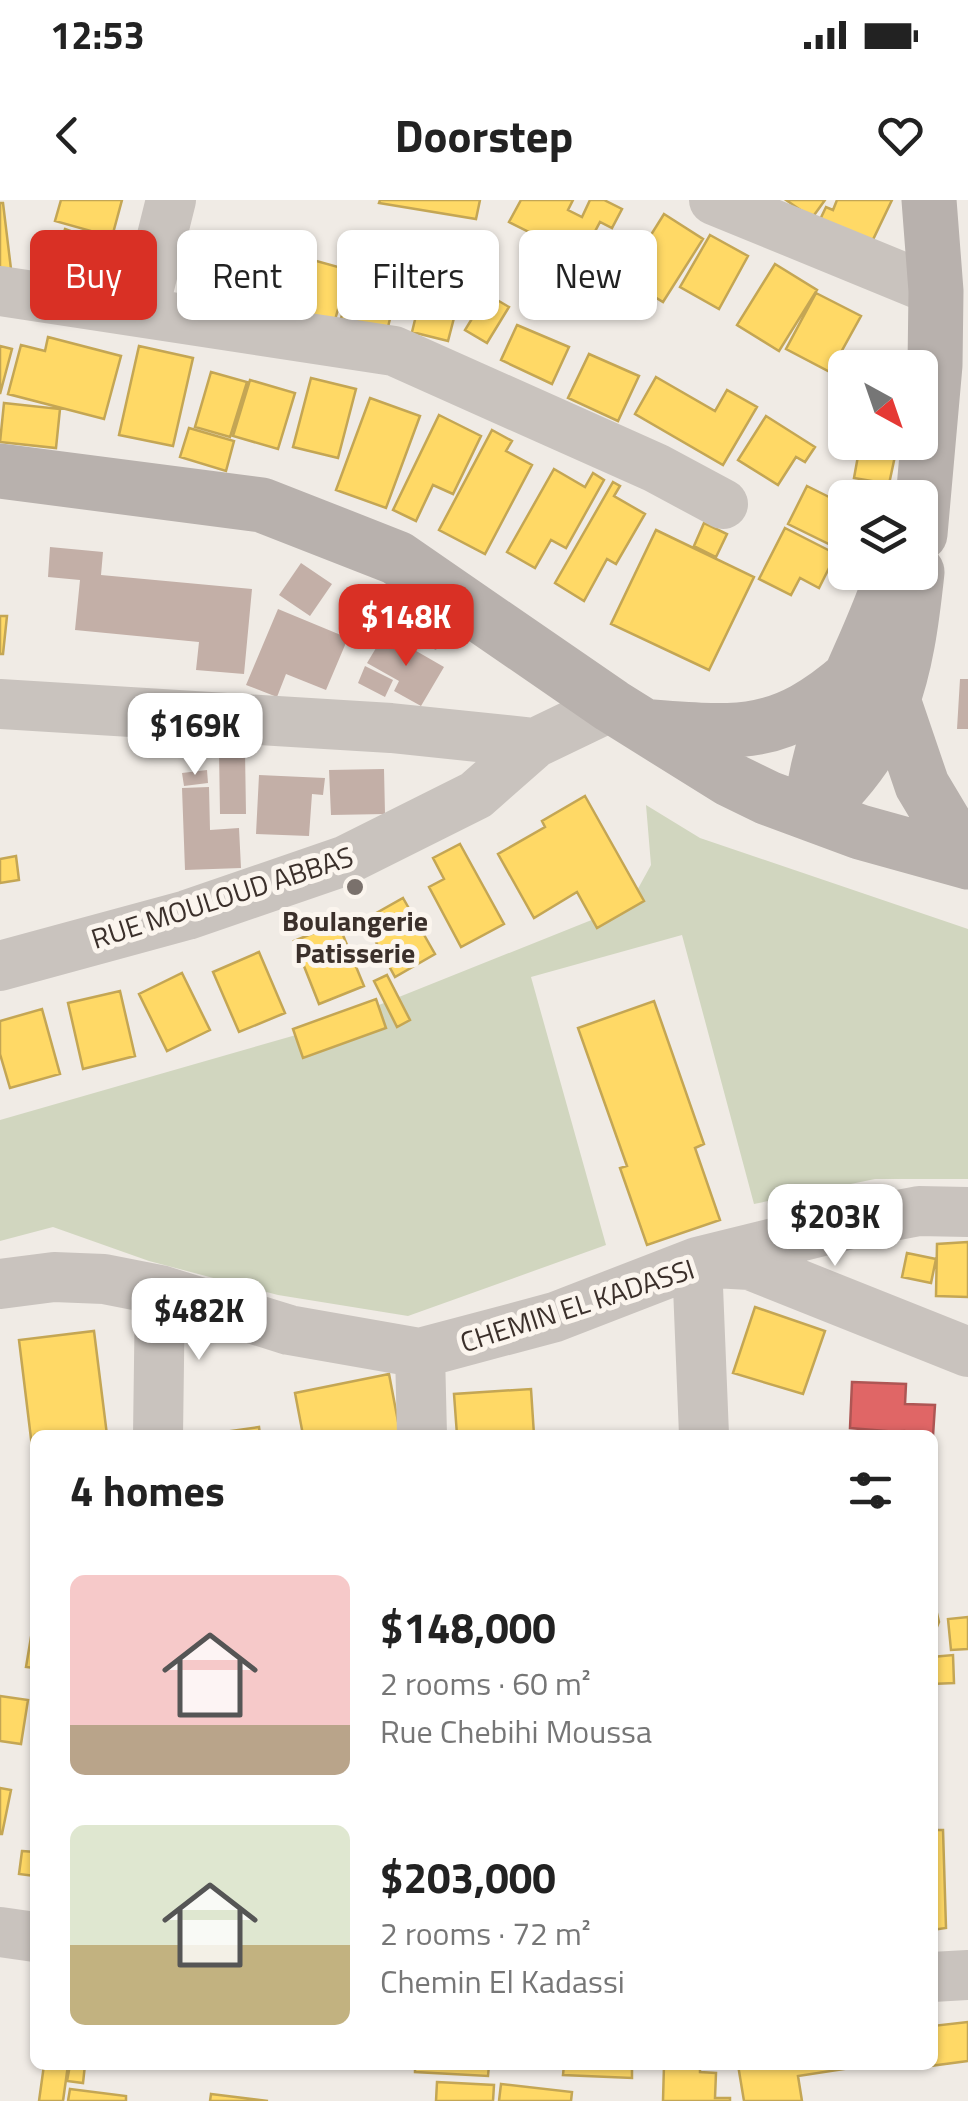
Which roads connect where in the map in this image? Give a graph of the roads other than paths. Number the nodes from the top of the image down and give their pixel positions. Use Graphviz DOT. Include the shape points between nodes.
graph roads {
  1 [pos="171,200"];
  2 [pos="714,200"];
  3 [pos="929,200"];
  4 [pos="157,258"];
  5 [pos="0,291"];
  6 [pos="936,291"];
  7 [pos="30,295"];
  8 [pos="157,314"];
  9 [pos="0,471"];
  10 [pos="921,474"];
  11 [pos="723,504"];
  12 [pos="890,590"];
  13 [pos="914,590"];
  14 [pos="873,688"];
  15 [pos="0,704"];
  16 [pos="629,716"];
  17 [pos="535,742"];
  18 [pos="812,814"];
  19 [pos="968,862"];
  20 [pos="0,966"];
  21 [pos="968,1212"];
  22 [pos="697,1262"];
  23 [pos="0,1284"];
  24 [pos="160,1290"];
  25 [pos="968,1352"];
  26 [pos="420,1354"];
  27 [pos="158,1430"];
  28 [pos="422,1430"];
  29 [pos="704,1430"];
  30 [pos="0,1932"];
  31 [pos="30,1936"];
  32 [pos="968,1976"];
  33 [pos="938,1977"];
  1 -- 4 [label="street"];
  2 -- 6 [label="street"];
  3 -- 6 [label="main road"];
  5 -- 7 [label="street"];
  6 -- 10 [label="main road" via="935,365"];
  8 -- 11 [label="street" via="394,351"];
  9 -- 16 [label="main road" via="262,505 396,558"];
  12 -- 14 [label="main road"];
  13 -- 14 [label="main road" via="904,660"];
  14 -- 16 [label="main road" via="738,732"];
  14 -- 18 [label="main road" via="819,761"];
  14 -- 19 [label="main road"];
  15 -- 17 [label="street"];
  16 -- 17 [label="street"];
  16 -- 18 [label="main road" via="724,776"];
  17 -- 20 [label="street, RUE MOULOUD ABBAS" via="476,794 344,861 187,915"];
  18 -- 19 [label="main road"];
  21 -- 22 [label="street" via="919,1210"];
  22 -- 25 [label="street, CHEMIN EL KADASSI" via="750,1265"];
  22 -- 26 [label="street, CHEMIN EL KADASSI" via="555,1317"];
  22 -- 29 [label="street"];
  23 -- 24 [label="street, CHEMIN EL KADASSI" via="54,1277"];
  24 -- 26 [label="street, CHEMIN EL KADASSI" via="289,1330"];
  24 -- 27 [label="street"];
  26 -- 28 [label="street"];
  30 -- 31 [label="street"];
  32 -- 33 [label="street"];
}
